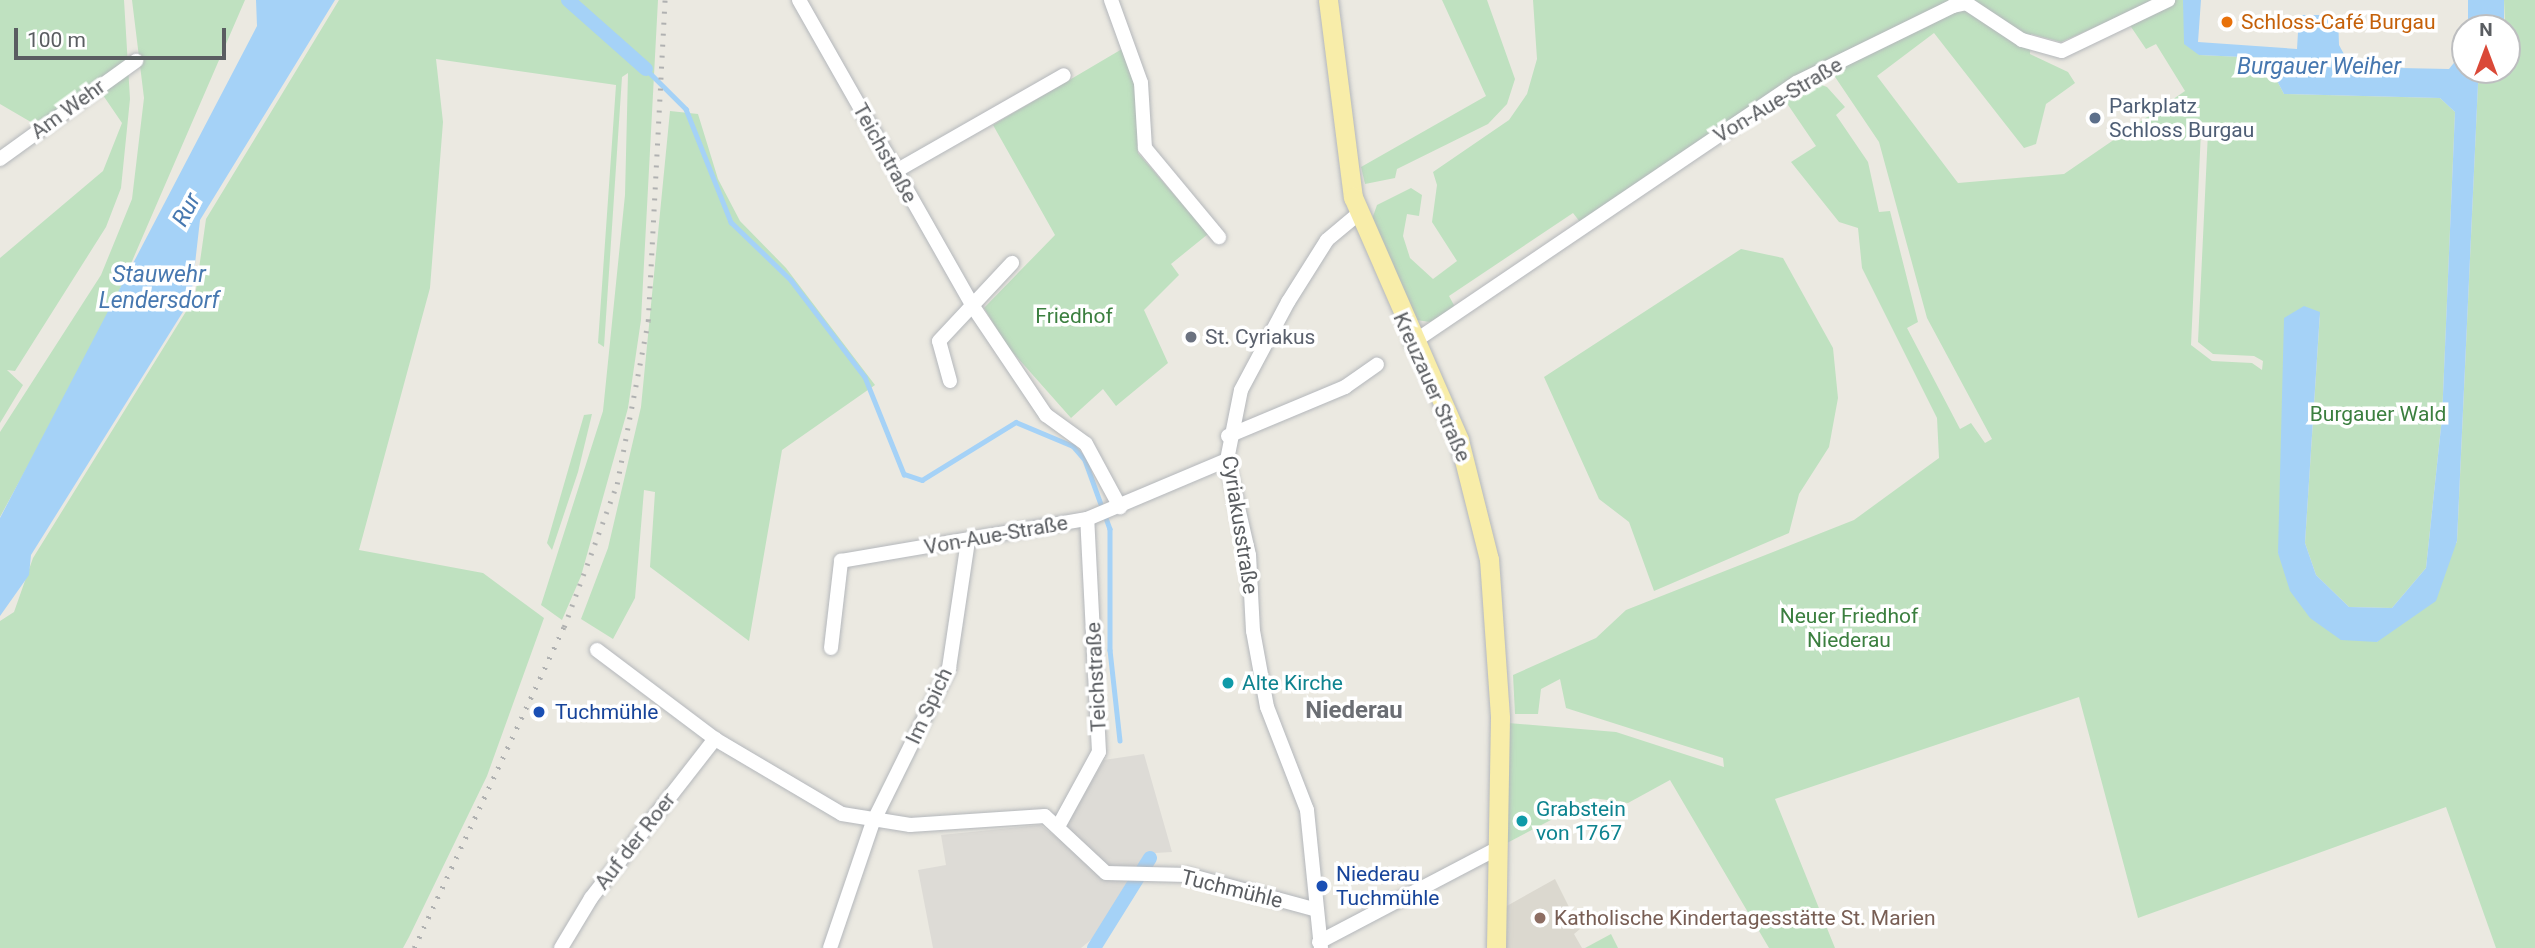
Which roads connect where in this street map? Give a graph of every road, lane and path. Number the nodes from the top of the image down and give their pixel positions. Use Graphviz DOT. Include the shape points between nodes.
graph roads {
  1 [pos="799,0"];
  2 [pos="1111,0"];
  3 [pos="1328,0"];
  4 [pos="2168,0"];
  5 [pos="136,61"];
  6 [pos="1064,75"];
  7 [pos="0,159"];
  8 [pos="896,171"];
  9 [pos="1358,214"];
  10 [pos="1219,237"];
  11 [pos="1012,263"];
  12 [pos="972,305"];
  13 [pos="1412,342"];
  14 [pos="1377,365"];
  15 [pos="950,381"];
  16 [pos="1228,436"];
  17 [pos="1227,460"];
  18 [pos="1117,508"];
  19 [pos="1093,516"];
  20 [pos="968,541"];
  21 [pos="831,648"];
  22 [pos="597,650"];
  23 [pos="715,738"];
  24 [pos="873,822"];
  25 [pos="1059,825"];
  26 [pos="1499,848"];
  27 [pos="1313,909"];
  28 [pos="1320,945"];
  29 [pos="561,948"];
  30 [pos="830,948"];
  31 [pos="1496,948"];
  1 -- 8 [label="street, Teichstraße"];
  2 -- 10 [label="street" via="1141,83 1145,148"];
  3 -- 9 [label="main road, Kreuzauer Straße" via="1342,142"];
  4 -- 13 [label="street, Von-Aue-Straße" via="2062,51 2022,40 1966,3 1953,6 1796,83"];
  5 -- 7 [label="street, Am Wehr"];
  6 -- 8 [label="street"];
  8 -- 12 [label="street, Teichstraße"];
  9 -- 13 [label="main road, Kreuzauer Straße"];
  9 -- 16 [label="street, Cyriakusstraße" via="1327,240 1288,302 1241,390"];
  11 -- 12 [label="street"];
  12 -- 15 [label="street" via="939,341"];
  12 -- 18 [label="street, Teichstraße" via="1046,415 1086,444"];
  13 -- 26 [label="main road, Kreuzauer Straße" via="1459,440 1489,559 1498,625"];
  14 -- 16 [label="street" via="1345,387"];
  16 -- 17 [label="street, Cyriakusstraße"];
  17 -- 18 [label="street, Von-Aue-Straße"];
  17 -- 27 [label="street, Cyriakusstraße" via="1249,555 1252,631 1267,707 1307,810"];
  18 -- 19 [label="street, Von-Aue-Straße"];
  19 -- 20 [label="street, Von-Aue-Straße"];
  19 -- 25 [label="street, Teichstraße" via="1099,752"];
  20 -- 21 [label="street, Von-Aue-Straße" via="841,561"];
  20 -- 24 [label="street, Im Spich" via="949,668"];
  22 -- 23 [label="street"];
  23 -- 24 [label="street" via="809,800"];
  23 -- 29 [label="street, Auf der Roer" via="591,898"];
  24 -- 25 [label="street" via="1045,816"];
  24 -- 30 [label="street, Im Spich"];
  25 -- 27 [label="street, Tuchmühle" via="1087,861 1129,877 1188,875"];
  26 -- 28 [label="street"];
  26 -- 31 [label="main road, Kreuzauer Straße"];
  27 -- 28 [label="street, Cyriakusstraße"];
}
